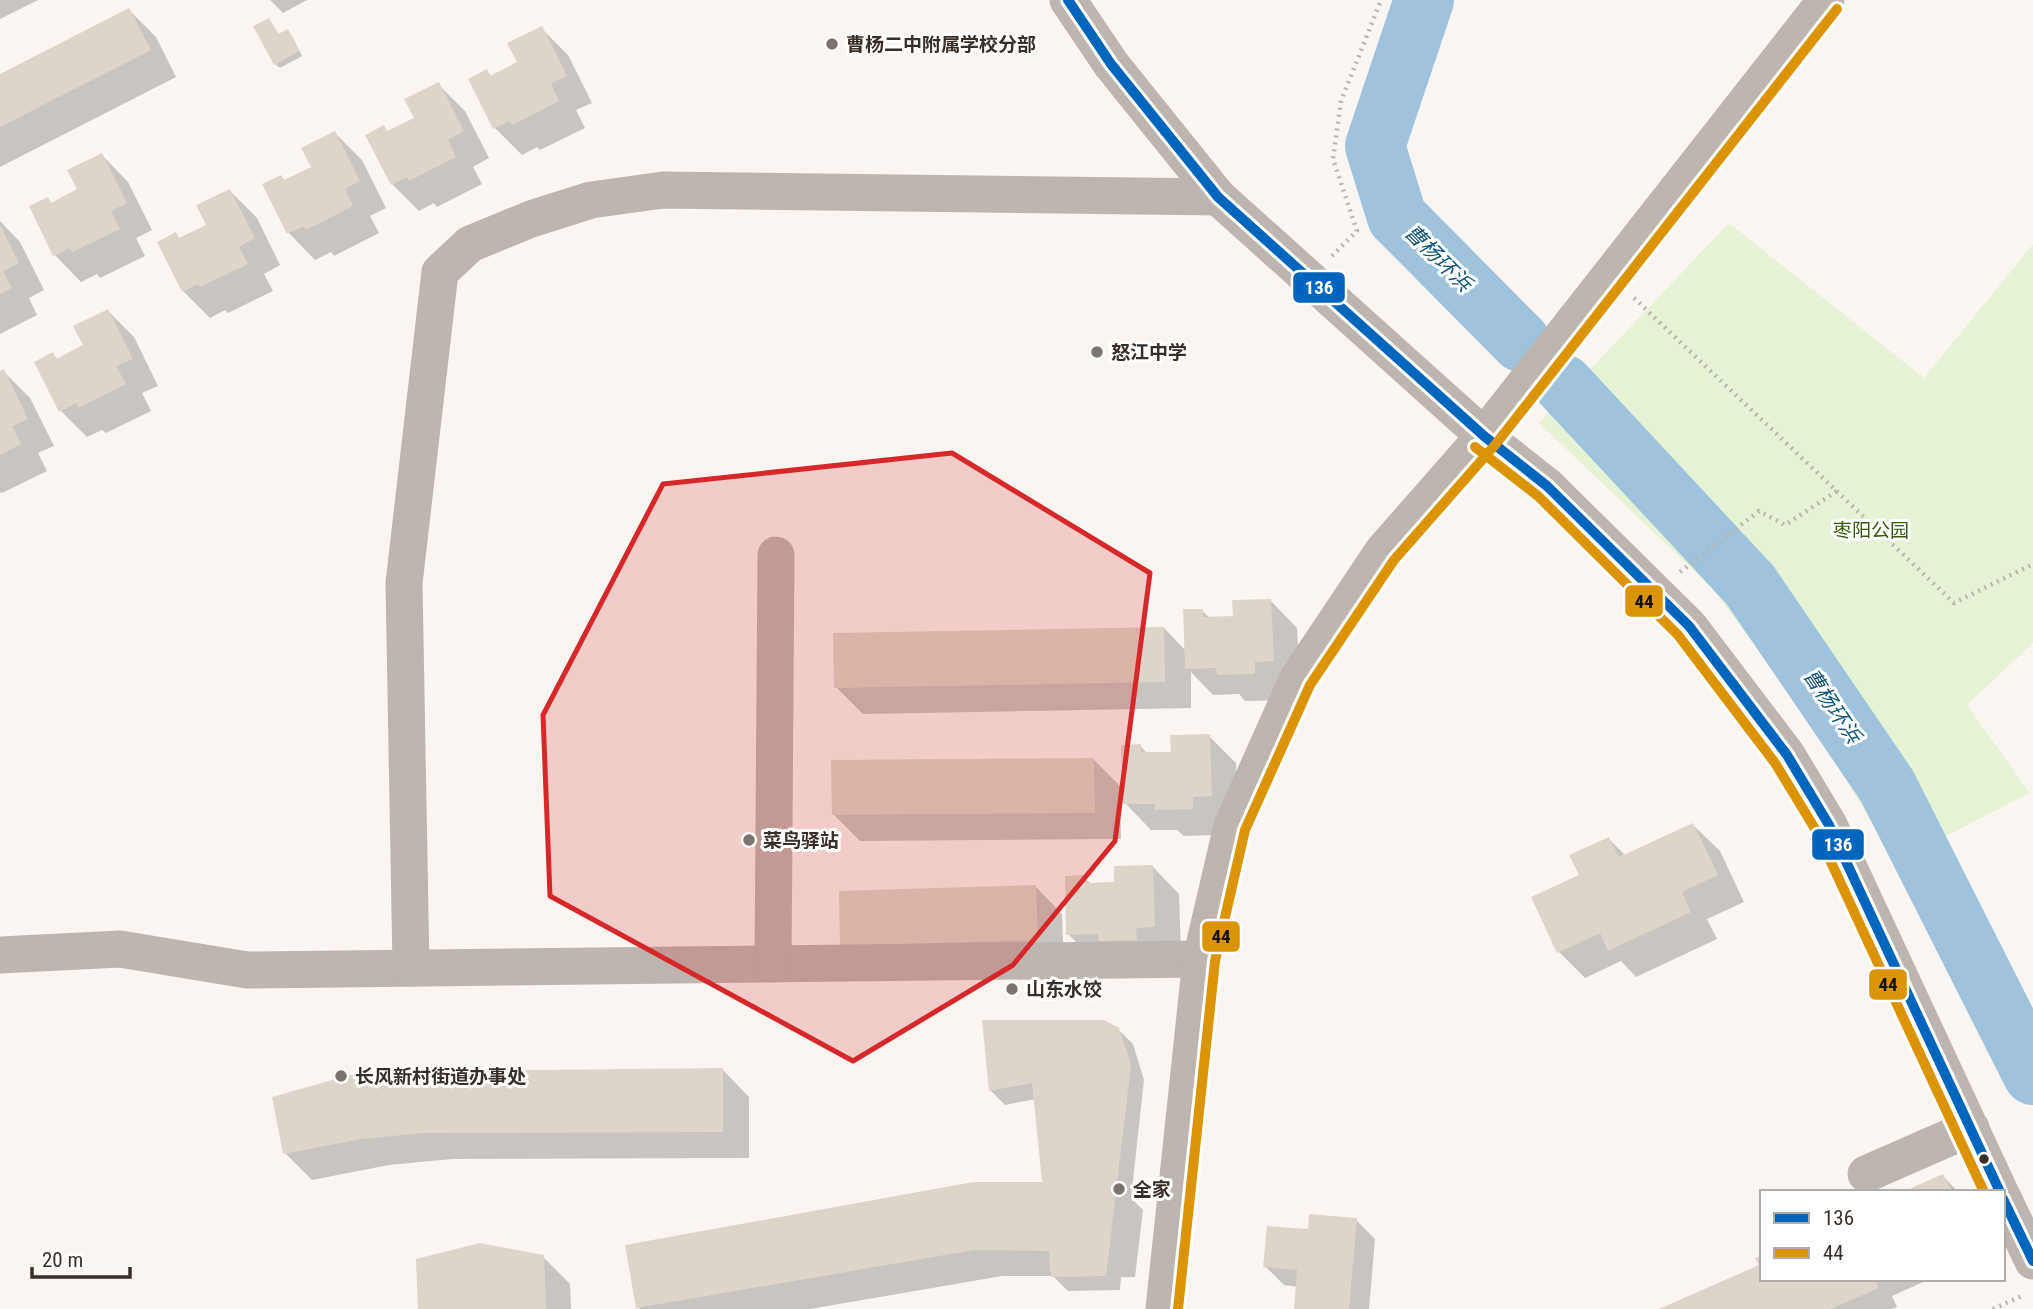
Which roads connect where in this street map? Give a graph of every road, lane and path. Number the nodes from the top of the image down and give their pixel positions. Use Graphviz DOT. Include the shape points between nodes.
graph roads {
  1 [pos="1068,0"];
  2 [pos="1381,0"];
  3 [pos="1826,0"];
  4 [pos="1218,197"];
  5 [pos="1611,275"];
  6 [pos="1309,279"];
  7 [pos="1485,436"];
  8 [pos="1837,491"];
  9 [pos="776,555"];
  10 [pos="1700,556"];
  11 [pos="2033,564"];
  12 [pos="0,955"];
  13 [pos="1201,959"];
  14 [pos="773,964"];
  15 [pos="411,968"];
  16 [pos="1970,1128"];
  17 [pos="1866,1174"];
  18 [pos="1999,1190"];
  19 [pos="2005,1202"];
  20 [pos="2033,1261"];
  21 [pos="2033,1291"];
  22 [pos="1164,1309"];
  23 [pos="1993,1309"];
  1 -- 4 [label="street" via="1111,64"];
  2 -- 6 [label="path" via="1341,101 1333,159 1357,231"];
  3 -- 5 [label="street"];
  4 -- 6 [label="street"];
  4 -- 15 [label="street" via="663,190 592,200 531,219 470,244 440,272 404,583"];
  5 -- 7 [label="street"];
  5 -- 8 [label="path"];
  6 -- 7 [label="street"];
  7 -- 13 [label="street" via="1383,551 1298,678 1232,826"];
  7 -- 16 [label="street" via="1547,486 1689,626 1787,755 1829,825"];
  8 -- 10 [label="path" via="1785,526 1759,511"];
  8 -- 11 [label="path" via="1954,603"];
  9 -- 14 [label="street"];
  12 -- 15 [label="street" via="120,949 247,970"];
  13 -- 14 [label="street"];
  13 -- 22 [label="street"];
  14 -- 15 [label="street"];
  16 -- 17 [label="street"];
  16 -- 18 [label="street"];
  19 -- 20 [label="street"];
  21 -- 23 [label="path"];
}
